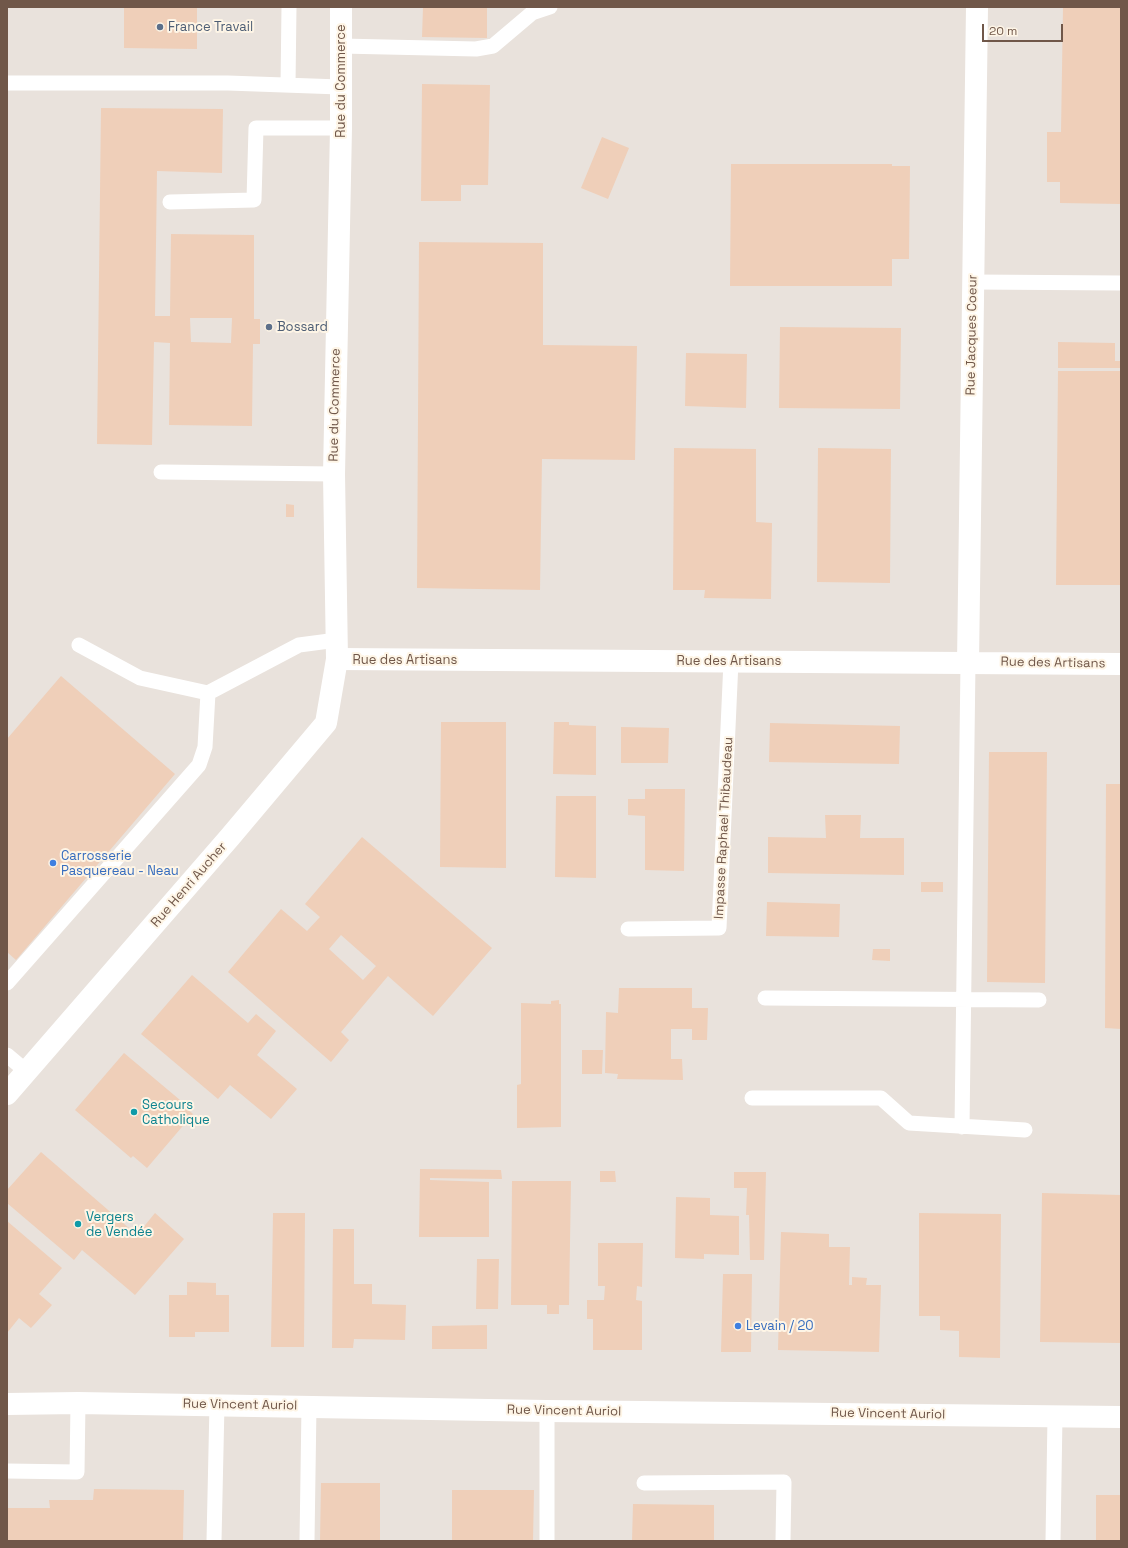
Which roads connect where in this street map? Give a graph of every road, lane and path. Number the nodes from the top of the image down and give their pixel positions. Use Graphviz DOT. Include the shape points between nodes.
graph roads {
  1 [pos="289,7"];
  2 [pos="341,7"];
  3 [pos="550,7"];
  4 [pos="976,7"];
  5 [pos="341,46"];
  6 [pos="7,83"];
  7 [pos="288,85"];
  8 [pos="340,87"];
  9 [pos="341,128"];
  10 [pos="170,202"];
  11 [pos="973,282"];
  12 [pos="1121,283"];
  13 [pos="160,472"];
  14 [pos="334,474"];
  15 [pos="79,645"];
  16 [pos="337,650"];
  17 [pos="731,662"];
  18 [pos="968,662"];
  19 [pos="1121,664"];
  20 [pos="208,693"];
  21 [pos="628,929"];
  22 [pos="7,983"];
  23 [pos="765,998"];
  24 [pos="964,1000"];
  25 [pos="1039,1000"];
  26 [pos="7,1055"];
  27 [pos="26,1071"];
  28 [pos="7,1094"];
  29 [pos="752,1098"];
  30 [pos="962,1127"];
  31 [pos="1025,1130"];
  32 [pos="78,1403"];
  33 [pos="7,1404"];
  34 [pos="216,1404"];
  35 [pos="309,1406"];
  36 [pos="547,1411"];
  37 [pos="1055,1416"];
  38 [pos="1121,1417"];
  39 [pos="7,1471"];
  40 [pos="644,1483"];
  41 [pos="214,1541"];
  42 [pos="307,1541"];
  43 [pos="547,1541"];
  44 [pos="783,1541"];
  45 [pos="1053,1541"];
  1 -- 7 [label="lane"];
  2 -- 5 [label="street, Rue du Commerce"];
  3 -- 5 [label="lane" via="532,13 493,46 476,49"];
  4 -- 11 [label="street, Rue Jacques Coeur"];
  5 -- 8 [label="street, Rue du Commerce"];
  6 -- 7 [label="lane"];
  7 -- 8 [label="lane"];
  8 -- 9 [label="street, Rue du Commerce"];
  9 -- 10 [label="lane" via="256,128 254,200"];
  9 -- 14 [label="street, Rue du Commerce"];
  11 -- 12 [label="lane"];
  11 -- 18 [label="street, Rue Jacques Coeur"];
  13 -- 14 [label="lane"];
  14 -- 16 [label="street, Rue du Commerce"];
  15 -- 20 [label="lane" via="140,678"];
  16 -- 17 [label="street, Rue des Artisans"];
  16 -- 20 [label="lane" via="299,645"];
  16 -- 27 [label="street, Rue Henri Aucher" via="326,723"];
  17 -- 18 [label="street, Rue des Artisans"];
  17 -- 21 [label="lane, Impasse Raphael Thibaudeau" via="719,928"];
  18 -- 19 [label="street, Rue des Artisans"];
  18 -- 24 [label="lane"];
  20 -- 22 [label="lane" via="205,747 199,765"];
  23 -- 24 [label="lane"];
  24 -- 25 [label="lane"];
  24 -- 30 [label="lane"];
  26 -- 27 [label="lane"];
  27 -- 28 [label="street, Rue Henri Aucher"];
  29 -- 30 [label="lane" via="880,1098 909,1123"];
  30 -- 31 [label="lane"];
  32 -- 33 [label="street, Rue Vincent Auriol"];
  32 -- 34 [label="street, Rue Vincent Auriol"];
  32 -- 39 [label="lane" via="77,1472"];
  34 -- 35 [label="street, Rue Vincent Auriol"];
  34 -- 41 [label="lane"];
  35 -- 36 [label="street, Rue Vincent Auriol"];
  35 -- 42 [label="lane"];
  36 -- 37 [label="street, Rue Vincent Auriol"];
  36 -- 43 [label="lane"];
  37 -- 38 [label="street, Rue Vincent Auriol"];
  37 -- 45 [label="lane"];
  40 -- 44 [label="lane" via="784,1482"];
}
